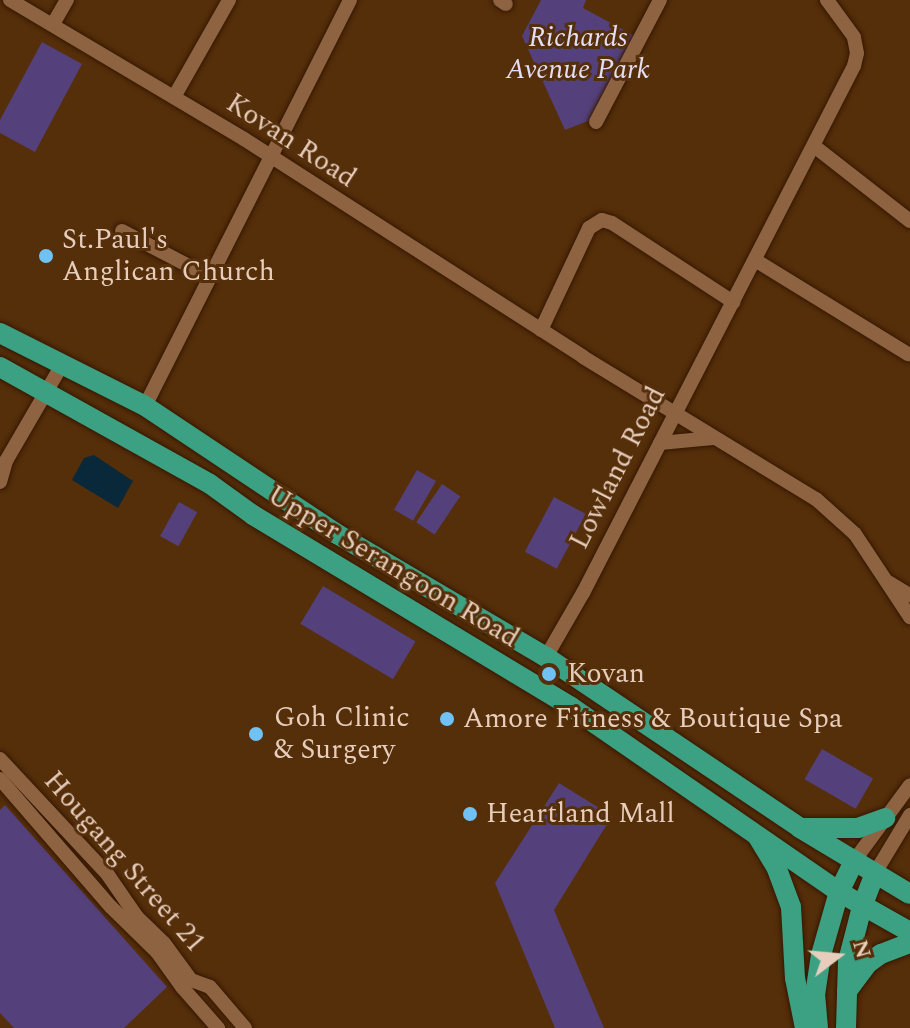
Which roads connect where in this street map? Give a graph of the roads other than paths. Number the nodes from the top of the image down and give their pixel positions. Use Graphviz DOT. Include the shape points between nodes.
graph roads {
  1 [pos="10,0"];
  2 [pos="67,0"];
  3 [pos="229,0"];
  4 [pos="350,0"];
  5 [pos="660,0"];
  6 [pos="827,0"];
  7 [pos="53,24"];
  8 [pos="174,97"];
  9 [pos="596,122"];
  10 [pos="814,146"];
  11 [pos="271,159"];
  12 [pos="910,221"];
  13 [pos="122,231"];
  14 [pos="755,260"];
  15 [pos="210,277"];
  16 [pos="733,302"];
  17 [pos="541,330"];
  18 [pos="0,333"];
  19 [pos="908,354"];
  20 [pos="63,363"];
  21 [pos="0,367"];
  22 [pos="47,393"];
  23 [pos="145,406"];
  24 [pos="675,414"];
  25 [pos="717,438"];
  26 [pos="660,443"];
  27 [pos="3,463"];
  28 [pos="0,482"];
  29 [pos="888,582"];
  30 [pos="910,595"];
  31 [pos="910,617"];
  32 [pos="546,657"];
  33 [pos="0,759"];
  34 [pos="0,779"];
  35 [pos="910,785"];
  36 [pos="910,815"];
  37 [pos="885,818"];
  38 [pos="800,828"];
  39 [pos="755,832"];
  40 [pos="854,861"];
  41 [pos="875,873"];
  42 [pos="839,892"];
  43 [pos="910,894"];
  44 [pos="862,907"];
  45 [pos="910,932"];
  46 [pos="910,943"];
  47 [pos="847,991"];
  48 [pos="218,1028"];
  49 [pos="245,1028"];
  50 [pos="805,1028"];
  51 [pos="818,1028"];
  52 [pos="846,1028"];
  1 -- 7 [label="street, Kovan Road"];
  2 -- 7 [label="street"];
  3 -- 8 [label="street"];
  4 -- 11 [label="street"];
  5 -- 9 [label="street"];
  6 -- 10 [label="street, Lowland Road" via="851,30 857,53"];
  7 -- 8 [label="street, Kovan Road"];
  8 -- 11 [label="street, Kovan Road"];
  10 -- 12 [label="street"];
  10 -- 14 [label="street, Lowland Road"];
  11 -- 15 [label="street"];
  11 -- 17 [label="street, Kovan Road"];
  13 -- 15 [label="street"];
  14 -- 16 [label="street, Lowland Road"];
  14 -- 19 [label="street"];
  15 -- 23 [label="street"];
  16 -- 17 [label="street" via="612,223 599,221 589,228"];
  16 -- 24 [label="street, Lowland Road"];
  17 -- 24 [label="street, Kovan Road"];
  18 -- 20 [label="main road, Upper Serangoon Road"];
  20 -- 22 [label="street"];
  20 -- 23 [label="main road, Upper Serangoon Road"];
  21 -- 22 [label="main road, Upper Serangoon Road"];
  22 -- 27 [label="street"];
  22 -- 39 [label="main road, Upper Serangoon Road" via="210,484 264,523 559,700"];
  23 -- 32 [label="main road, Upper Serangoon Road" via="337,534"];
  24 -- 25 [label="street, Kovan Road"];
  24 -- 26 [label="street, Lowland Road"];
  25 -- 26 [label="street"];
  25 -- 29 [label="street, Kovan Road" via="830,508"];
  26 -- 32 [label="street, Lowland Road"];
  27 -- 28 [label="street"];
  29 -- 30 [label="street, Kovan Road"];
  29 -- 31 [label="street, Kovan Road"];
  32 -- 38 [label="main road, Upper Serangoon Road"];
  33 -- 49 [label="street, Hougang Street 21" via="108,875 191,980 210,987"];
  34 -- 48 [label="street, Hougang Street 21" via="157,952"];
  35 -- 37 [label="street"];
  36 -- 41 [label="street"];
  37 -- 38 [label="main road" via="858,828"];
  37 -- 40 [label="street"];
  38 -- 40 [label="main road, Upper Serangoon Road"];
  39 -- 42 [label="main road, Upper Serangoon Road"];
  39 -- 50 [label="main road" via="791,907 795,978"];
  40 -- 41 [label="main road, Upper Serangoon Road"];
  40 -- 42 [label="main road"];
  41 -- 43 [label="main road, Upper Serangoon Road"];
  41 -- 44 [label="main road"];
  42 -- 44 [label="main road, Upper Serangoon Road"];
  42 -- 51 [label="main road" via="821,955 815,995"];
  44 -- 45 [label="main road, Upper Serangoon Road"];
  44 -- 47 [label="main road" via="848,961"];
  46 -- 47 [label="main road" via="867,964"];
  47 -- 52 [label="main road"];
}
